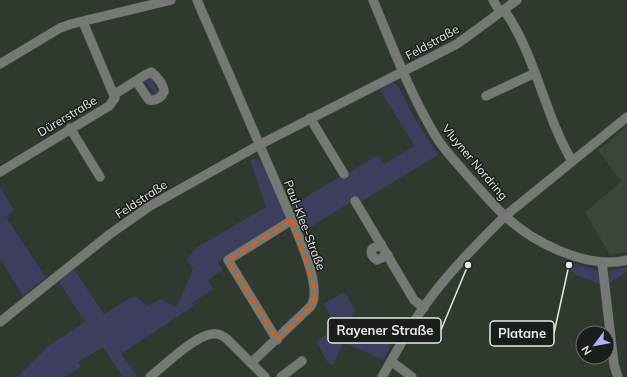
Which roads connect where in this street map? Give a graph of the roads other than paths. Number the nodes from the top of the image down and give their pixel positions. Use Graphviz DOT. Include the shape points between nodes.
graph roads {
  1 [pos="171,0"];
  2 [pos="197,0"];
  3 [pos="373,0"];
  4 [pos="493,0"];
  5 [pos="517,0"];
  6 [pos="502,11"];
  7 [pos="83,22"];
  8 [pos="0,64"];
  9 [pos="403,71"];
  10 [pos="535,73"];
  11 [pos="136,80"];
  12 [pos="115,94"];
  13 [pos="486,96"];
  14 [pos="627,117"];
  15 [pos="310,118"];
  16 [pos="70,128"];
  17 [pos="259,145"];
  18 [pos="572,161"];
  19 [pos="0,172"];
  20 [pos="344,174"];
  21 [pos="100,177"];
  22 [pos="355,201"];
  23 [pos="505,216"];
  24 [pos="292,220"];
  25 [pos="381,244"];
  26 [pos="388,255"];
  27 [pos="627,260"];
  28 [pos="602,262"];
  29 [pos="424,308"];
  30 [pos="0,322"];
  31 [pos="277,340"];
  32 [pos="302,361"];
  33 [pos="391,361"];
  34 [pos="251,363"];
  35 [pos="150,377"];
  36 [pos="265,377"];
  37 [pos="281,377"];
  38 [pos="382,377"];
  39 [pos="412,377"];
  40 [pos="618,377"];
  1 -- 7 [label="street"];
  2 -- 17 [label="street, Paul-Klee-Straße"];
  3 -- 9 [label="street, Vluyner Nordring"];
  4 -- 6 [label="street"];
  5 -- 6 [label="street, Feldstraße"];
  6 -- 9 [label="street, Feldstraße" via="457,44"];
  6 -- 10 [label="street" via="521,37"];
  7 -- 8 [label="street" via="60,28"];
  7 -- 12 [label="street"];
  9 -- 15 [label="street, Feldstraße"];
  9 -- 23 [label="street, Vluyner Nordring" via="439,141"];
  10 -- 13 [label="street"];
  10 -- 18 [label="street"];
  11 -- 12 [label="street"];
  12 -- 16 [label="street, Dürerstraße" via="116,98 109,106"];
  14 -- 18 [label="street"];
  15 -- 17 [label="street, Feldstraße"];
  15 -- 20 [label="street"];
  16 -- 19 [label="street, Dürerstraße"];
  16 -- 21 [label="street"];
  17 -- 24 [label="street, Paul-Klee-Straße"];
  17 -- 30 [label="street, Feldstraße" via="150,206 110,234"];
  18 -- 23 [label="street"];
  22 -- 25 [label="street"];
  23 -- 28 [label="street, Vluyner Nordring" via="540,242 582,258"];
  23 -- 29 [label="street" via="457,267"];
  24 -- 31 [label="street, Paul-Klee-Straße" via="315,290 313,304"];
  24 -- 31 [label="street" via="228,260"];
  25 -- 26 [label="street"];
  25 -- 26 [label="street" via="372,249 373,256 377,260"];
  26 -- 29 [label="street" via="414,300"];
  27 -- 28 [label="street, Vluyner Nordring"];
  28 -- 40 [label="street" via="614,365"];
  29 -- 33 [label="street"];
  31 -- 34 [label="street, Paul-Klee-Straße"];
  32 -- 37 [label="street"];
  33 -- 38 [label="street"];
  33 -- 39 [label="street"];
  34 -- 35 [label="street" via="223,336 212,334 196,340"];
  34 -- 36 [label="street"];
}
